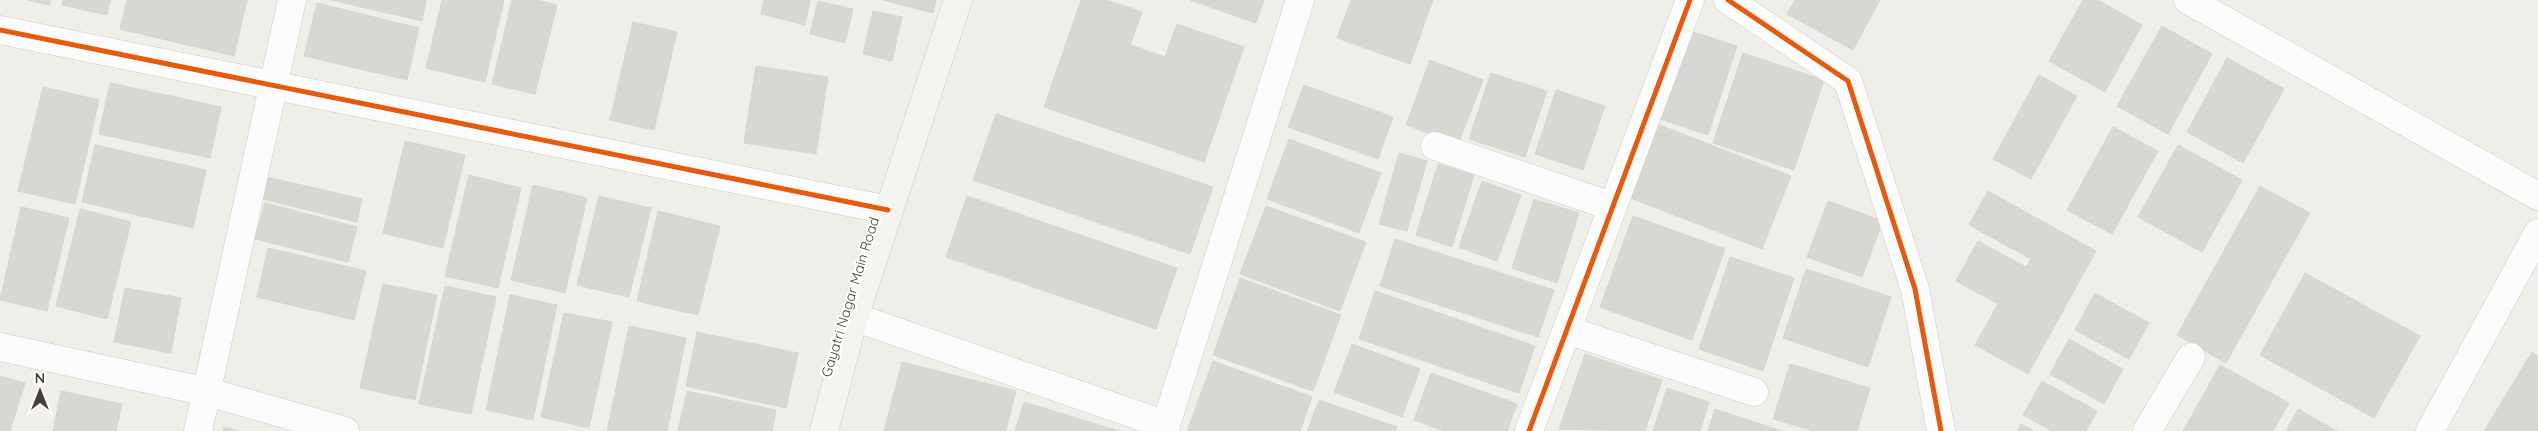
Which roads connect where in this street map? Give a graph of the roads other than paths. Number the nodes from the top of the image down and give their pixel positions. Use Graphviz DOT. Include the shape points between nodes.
graph roads {
  1 [pos="292,0"];
  2 [pos="958,0"];
  3 [pos="1300,0"];
  4 [pos="1690,0"];
  5 [pos="2188,0"];
  6 [pos="1738,3"];
  7 [pos="0,30"];
  8 [pos="272,86"];
  9 [pos="1435,146"];
  10 [pos="2538,196"];
  11 [pos="1611,206"];
  12 [pos="888,210"];
  13 [pos="2538,233"];
  14 [pos="854,316"];
  15 [pos="1568,330"];
  16 [pos="0,347"];
  17 [pos="2191,357"];
  18 [pos="208,392"];
  19 [pos="1754,392"];
  20 [pos="1165,428"];
  21 [pos="198,431"];
  22 [pos="345,431"];
  23 [pos="824,431"];
  24 [pos="1529,431"];
  25 [pos="1941,431"];
  26 [pos="2147,431"];
  27 [pos="2430,431"];
  1 -- 8 [label="street"];
  2 -- 12 [label="street, Gayatri Nagar Main Road"];
  3 -- 20 [label="street"];
  4 -- 11 [label="street"];
  5 -- 10 [label="street"];
  6 -- 25 [label="street" via="1848,80 1915,289"];
  7 -- 8 [label="street"];
  8 -- 12 [label="street"];
  8 -- 18 [label="street"];
  9 -- 11 [label="street"];
  11 -- 15 [label="street"];
  12 -- 14 [label="street, Gayatri Nagar Main Road"];
  13 -- 27 [label="street"];
  14 -- 20 [label="street"];
  14 -- 23 [label="street, Gayatri Nagar Main Road"];
  15 -- 19 [label="street"];
  15 -- 24 [label="street"];
  16 -- 18 [label="street"];
  17 -- 26 [label="street"];
  18 -- 21 [label="street"];
  18 -- 22 [label="street"];
}
